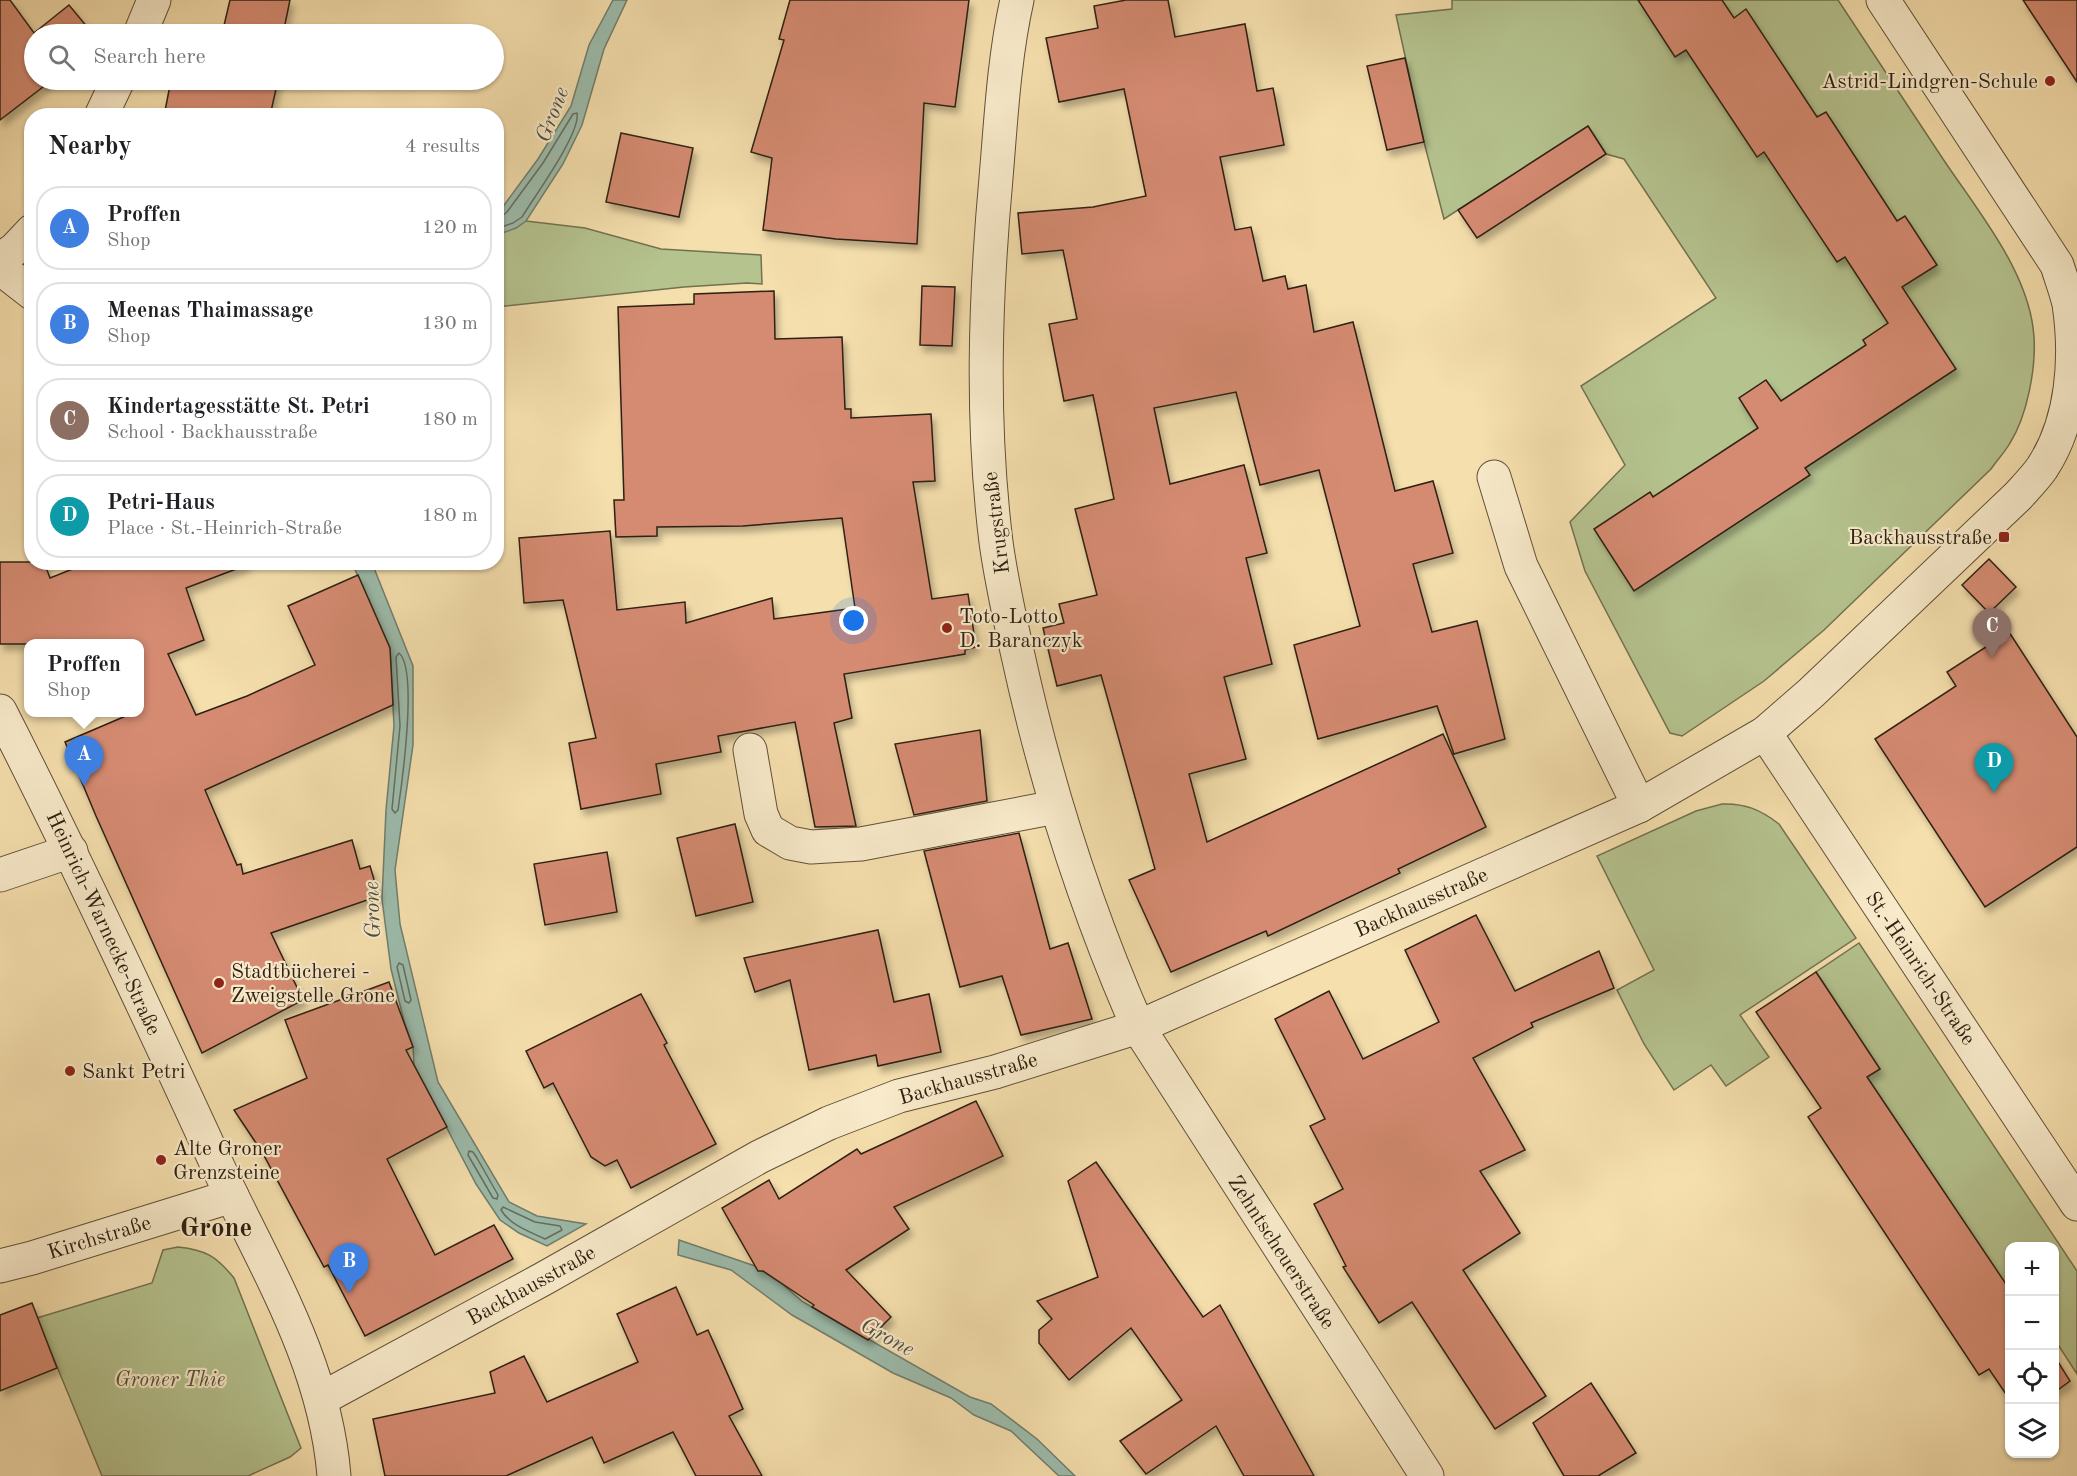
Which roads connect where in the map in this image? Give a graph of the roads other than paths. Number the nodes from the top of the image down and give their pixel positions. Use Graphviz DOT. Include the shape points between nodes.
graph roads {
  1 [pos="154,0"];
  2 [pos="1017,0"];
  3 [pos="1883,0"];
  4 [pos="145,24"];
  5 [pos="113,90"];
  6 [pos="105,108"];
  7 [pos="24,239"];
  8 [pos="0,260"];
  9 [pos="0,268"];
  10 [pos="24,287"];
  11 [pos="1494,477"];
  12 [pos="0,711"];
  13 [pos="1766,733"];
  14 [pos="750,750"];
  15 [pos="1639,806"];
  16 [pos="1056,807"];
  17 [pos="71,851"];
  18 [pos="0,875"];
  19 [pos="1138,1027"];
  20 [pos="232,1196"];
  21 [pos="2077,1204"];
  22 [pos="0,1266"];
  23 [pos="321,1399"];
  24 [pos="330,1476"];
  25 [pos="1427,1476"];
  1 -- 4 [label="street"];
  2 -- 16 [label="street, Krugstraße" via="1004,91 987,281 989,464 1005,595"];
  3 -- 13 [label="street, Backhausstraße" via="2056,265 2074,333 2071,398 2059,435 2042,468 2018,496"];
  5 -- 6 [label="street"];
  7 -- 8 [label="street"];
  9 -- 10 [label="street"];
  11 -- 15 [label="street" via="1521,566"];
  12 -- 17 [label="street, Heinrich-Warnecke-Straße"];
  13 -- 15 [label="street, Backhausstraße"];
  13 -- 21 [label="street, St.-Heinrich-Straße"];
  14 -- 16 [label="street" via="761,814 768,830 790,843 811,847 861,844"];
  15 -- 19 [label="street, Backhausstraße"];
  16 -- 19 [label="street, Krugstraße" via="1116,979"];
  17 -- 18 [label="street"];
  17 -- 20 [label="street, Heinrich-Warnecke-Straße"];
  19 -- 23 [label="street, Backhausstraße" via="995,1072 899,1096 829,1123 759,1157"];
  19 -- 25 [label="street, Zehntscheuerstraße"];
  20 -- 22 [label="street, Kirchstraße"];
  20 -- 23 [label="street, Heinrich-Warnecke-Straße" via="288,1308"];
  23 -- 24 [label="street, Heinrich-Warnecke-Straße" via="330,1436"];
}
